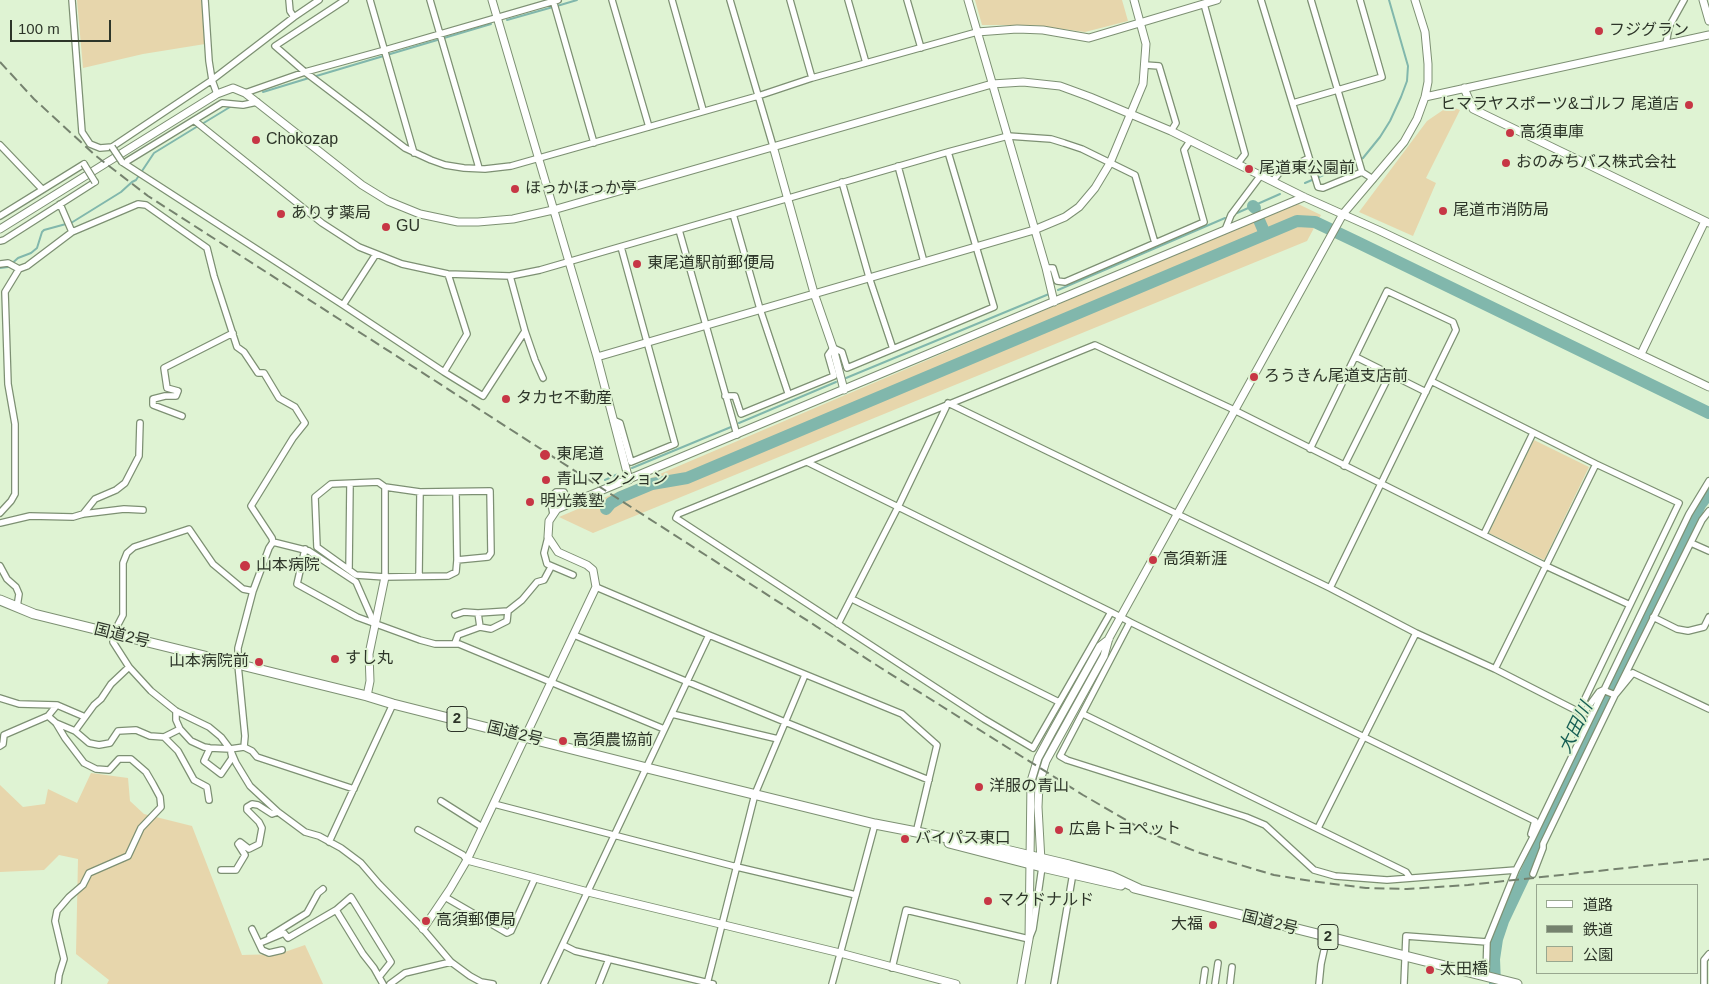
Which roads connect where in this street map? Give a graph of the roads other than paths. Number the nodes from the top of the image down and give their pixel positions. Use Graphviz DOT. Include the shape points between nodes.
graph roads {
  1 [pos="72,0"];
  2 [pos="205,0"];
  3 [pos="289,0"];
  4 [pos="319,0"];
  5 [pos="345,0"];
  6 [pos="370,0"];
  7 [pos="430,0"];
  8 [pos="492,0"];
  9 [pos="612,0"];
  10 [pos="672,0"];
  11 [pos="730,0"];
  12 [pos="790,0"];
  13 [pos="848,0"];
  14 [pos="907,0"];
  15 [pos="968,0"];
  16 [pos="1134,0"];
  17 [pos="1214,0"];
  18 [pos="1261,0"];
  19 [pos="1311,0"];
  20 [pos="1360,0"];
  21 [pos="1415,0"];
  22 [pos="1684,0"];
  23 [pos="1703,0"];
  24 [pos="555,3"];
  25 [pos="1204,4"];
  26 [pos="294,17"];
  27 [pos="497,18"];
  28 [pos="1709,21"];
  29 [pos="1141,23"];
  30 [pos="977,32"];
  31 [pos="1709,35"];
  32 [pos="441,37"];
  33 [pos="1666,44"];
  34 [pos="920,48"];
  35 [pos="386,53"];
  36 [pos="866,63"];
  37 [pos="1146,65"];
  38 [pos="307,73"];
  39 [pos="812,78"];
  40 [pos="212,80"];
  41 [pos="992,84"];
  42 [pos="1464,88"];
  43 [pos="1337,90"];
  44 [pos="245,93"];
  45 [pos="217,94"];
  46 [pos="758,96"];
  47 [pos="1425,97"];
  48 [pos="257,102"];
  49 [pos="1293,103"];
  50 [pos="704,110"];
  51 [pos="1132,114"];
  52 [pos="197,122"];
  53 [pos="649,127"];
  54 [pos="1171,131"];
  55 [pos="1008,136"];
  56 [pos="1190,140"];
  57 [pos="594,143"];
  58 [pos="0,144"];
  59 [pos="772,146"];
  60 [pos="112,147"];
  61 [pos="948,152"];
  62 [pos="414,153"];
  63 [pos="539,158"];
  64 [pos="1309,158"];
  65 [pos="123,163"];
  66 [pos="1110,163"];
  67 [pos="1238,163"];
  68 [pos="898,166"];
  69 [pos="479,168"];
  70 [pos="1362,172"];
  71 [pos="1261,175"];
  72 [pos="1373,179"];
  73 [pos="1272,180"];
  74 [pos="842,182"];
  75 [pos="42,189"];
  76 [pos="1304,197"];
  77 [pos="788,198"];
  78 [pos="60,204"];
  79 [pos="553,210"];
  80 [pos="733,214"];
  81 [pos="1343,214"];
  82 [pos="0,216"];
  83 [pos="1707,222"];
  84 [pos="0,229"];
  85 [pos="678,230"];
  86 [pos="1034,230"];
  87 [pos="1224,230"];
  88 [pos="72,232"];
  89 [pos="0,241"];
  90 [pos="1155,243"];
  91 [pos="621,247"];
  92 [pos="975,247"];
  93 [pos="376,254"];
  94 [pos="570,261"];
  95 [pos="924,262"];
  96 [pos="0,264"];
  97 [pos="19,268"];
  98 [pos="1046,268"];
  99 [pos="448,274"];
  100 [pos="510,276"];
  101 [pos="869,277"];
  102 [pos="814,293"];
  103 [pos="1054,302"];
  104 [pos="343,305"];
  105 [pos="760,309"];
  106 [pos="705,325"];
  107 [pos="525,331"];
  108 [pos="232,333"];
  109 [pos="648,342"];
  110 [pos="833,348"];
  111 [pos="892,349"];
  112 [pos="7,354"];
  113 [pos="1641,354"];
  114 [pos="597,357"];
  115 [pos="1356,357"];
  116 [pos="0,361"];
  117 [pos="444,372"];
  118 [pos="1390,374"];
  119 [pos="543,378"];
  120 [pos="1431,381"];
  121 [pos="1709,387"];
  122 [pos="844,390"];
  123 [pos="1426,392"];
  124 [pos="788,393"];
  125 [pos="725,396"];
  126 [pos="948,403"];
  127 [pos="1235,411"];
  128 [pos="182,416"];
  129 [pos="613,420"];
  130 [pos="140,423"];
  131 [pos="1534,433"];
  132 [pos="736,435"];
  133 [pos="1310,449"];
  134 [pos="807,462"];
  135 [pos="1596,464"];
  136 [pos="1344,466"];
  137 [pos="629,480"];
  138 [pos="1709,481"];
  139 [pos="350,484"];
  140 [pos="1380,484"];
  141 [pos="385,488"];
  142 [pos="420,492"];
  143 [pos="456,493"];
  144 [pos="569,504"];
  145 [pos="898,507"];
  146 [pos="144,510"];
  147 [pos="1709,511"];
  148 [pos="0,513"];
  149 [pos="83,514"];
  150 [pos="552,514"];
  151 [pos="1178,515"];
  152 [pos="0,523"];
  153 [pos="1484,534"];
  154 [pos="548,537"];
  155 [pos="273,542"];
  156 [pos="1691,543"];
  157 [pos="305,549"];
  158 [pos="1709,551"];
  159 [pos="457,560"];
  160 [pos="0,566"];
  161 [pos="1546,566"];
  162 [pos="551,567"];
  163 [pos="349,570"];
  164 [pos="573,575"];
  165 [pos="419,576"];
  166 [pos="385,577"];
  167 [pos="596,587"];
  168 [pos="1330,588"];
  169 [pos="253,591"];
  170 [pos="852,599"];
  171 [pos="0,600"];
  172 [pos="1630,605"];
  173 [pos="17,607"];
  174 [pos="508,611"];
  175 [pos="1111,612"];
  176 [pos="478,613"];
  177 [pos="455,615"];
  178 [pos="1121,617"];
  179 [pos="1653,617"];
  180 [pos="1709,617"];
  181 [pos="1130,622"];
  182 [pos="374,623"];
  183 [pos="838,624"];
  184 [pos="480,627"];
  185 [pos="1707,628"];
  186 [pos="1416,633"];
  187 [pos="113,634"];
  188 [pos="574,635"];
  189 [pos="709,635"];
  190 [pos="1109,638"];
  191 [pos="455,643"];
  192 [pos="238,665"];
  193 [pos="129,667"];
  194 [pos="1495,669"];
  195 [pos="1633,673"];
  196 [pos="805,674"];
  197 [pos="1625,674"];
  198 [pos="551,681"];
  199 [pos="687,681"];
  200 [pos="1605,690"];
  201 [pos="1614,695"];
  202 [pos="368,696"];
  203 [pos="0,698"];
  204 [pos="1059,702"];
  205 [pos="393,704"];
  206 [pos="57,705"];
  207 [pos="1709,710"];
  208 [pos="176,711"];
  209 [pos="1581,712"];
  210 [pos="672,714"];
  211 [pos="1083,714"];
  212 [pos="48,716"];
  213 [pos="85,717"];
  214 [pos="785,722"];
  215 [pos="56,723"];
  216 [pos="180,729"];
  217 [pos="664,729"];
  218 [pos="75,731"];
  219 [pos="525,736"];
  220 [pos="1364,736"];
  221 [pos="164,737"];
  222 [pos="778,739"];
  223 [pos="1578,744"];
  224 [pos="0,746"];
  225 [pos="244,747"];
  226 [pos="210,748"];
  227 [pos="230,749"];
  228 [pos="647,768"];
  229 [pos="929,780"];
  230 [pos="354,789"];
  231 [pos="756,794"];
  232 [pos="209,800"];
  233 [pos="441,800"];
  234 [pos="494,804"];
  235 [pos="278,812"];
  236 [pos="876,824"];
  237 [pos="482,827"];
  238 [pos="1318,828"];
  239 [pos="418,830"];
  240 [pos="916,833"];
  241 [pos="614,835"];
  242 [pos="1532,839"];
  243 [pos="330,842"];
  244 [pos="1041,858"];
  245 [pos="467,860"];
  246 [pos="1031,860"];
  247 [pos="736,867"];
  248 [pos="1042,867"];
  249 [pos="221,870"];
  250 [pos="1516,870"];
  251 [pos="1072,873"];
  252 [pos="1533,874"];
  253 [pos="535,878"];
  254 [pos="1410,878"];
  255 [pos="323,889"];
  256 [pos="1139,889"];
  257 [pos="588,892"];
  258 [pos="856,895"];
  259 [pos="445,897"];
  260 [pos="336,910"];
  261 [pos="306,913"];
  262 [pos="313,924"];
  263 [pos="723,925"];
  264 [pos="252,928"];
  265 [pos="423,928"];
  266 [pos="1326,937"];
  267 [pos="1029,939"];
  268 [pos="259,942"];
  269 [pos="1487,942"];
  270 [pos="563,945"];
  271 [pos="282,950"];
  272 [pos="840,953"];
  273 [pos="1709,954"];
  274 [pos="1404,956"];
  275 [pos="609,959"];
  276 [pos="451,962"];
  277 [pos="1218,963"];
  278 [pos="1232,967"];
  279 [pos="892,968"];
  280 [pos="1205,970"];
  281 [pos="379,977"];
  282 [pos="1486,980"];
  283 [pos="58,984"];
  284 [pos="383,984"];
  285 [pos="390,984"];
  286 [pos="492,984"];
  287 [pos="544,984"];
  288 [pos="599,984"];
  289 [pos="709,984"];
  290 [pos="832,984"];
  291 [pos="956,984"];
  292 [pos="1021,984"];
  293 [pos="1054,984"];
  294 [pos="1203,984"];
  295 [pos="1216,984"];
  296 [pos="1230,984"];
  297 [pos="1319,984"];
  298 [pos="1404,984"];
  299 [pos="1517,984"];
  300 [pos="1704,984"];
  1 -- 60 [label="street" via="82,132 90,144 100,148"];
  2 -- 40 [label="street"];
  3 -- 26 [label="street"];
  4 -- 26 [label="street"];
  5 -- 38 [label="street" via="275,46"];
  6 -- 35 [label="street"];
  7 -- 32 [label="street"];
  8 -- 27 [label="street"];
  9 -- 53 [label="street"];
  10 -- 50 [label="street"];
  11 -- 46 [label="street"];
  12 -- 39 [label="street"];
  13 -- 36 [label="street"];
  14 -- 34 [label="street"];
  15 -- 30 [label="street"];
  16 -- 29 [label="street"];
  17 -- 25 [label="street"];
  18 -- 49 [label="street"];
  19 -- 43 [label="street"];
  20 -- 43 [label="street" via="1382,77"];
  21 -- 47 [label="street" via="1428,64"];
  22 -- 33 [label="street" via="1669,27"];
  23 -- 28 [label="street"];
  24 -- 27 [label="street"];
  24 -- 57 [label="street"];
  25 -- 29 [label="street"];
  25 -- 67 [label="street" via="1245,154"];
  26 -- 40 [label="street"];
  27 -- 32 [label="street"];
  27 -- 63 [label="street"];
  29 -- 30 [label="street" via="1089,38 1043,30"];
  29 -- 37 [label="street"];
  30 -- 34 [label="street"];
  30 -- 41 [label="street"];
  31 -- 33 [label="street"];
  32 -- 35 [label="street"];
  32 -- 69 [label="street"];
  33 -- 42 [label="street"];
  34 -- 36 [label="street"];
  35 -- 38 [label="street"];
  35 -- 62 [label="street"];
  36 -- 39 [label="street"];
  37 -- 51 [label="street" via="1144,84"];
  37 -- 54 [label="street" via="1159,66 1176,123"];
  38 -- 44 [label="street"];
  38 -- 62 [label="street" via="392,140"];
  39 -- 46 [label="street"];
  40 -- 45 [label="street"];
  40 -- 60 [label="street"];
  41 -- 51 [label="street" via="1023,82 1060,86"];
  41 -- 55 [label="street"];
  41 -- 59 [label="street"];
  42 -- 47 [label="street"];
  42 -- 83 [label="street" via="1473,109"];
  43 -- 49 [label="street"];
  43 -- 70 [label="street"];
  44 -- 45 [label="street" via="233,88"];
  44 -- 48 [label="street"];
  45 -- 84 [label="street"];
  46 -- 50 [label="street"];
  46 -- 59 [label="street"];
  47 -- 72 [label="street" via="1404,142"];
  48 -- 52 [label="street" via="243,105 222,103"];
  48 -- 79 [label="street" via="362,185 388,201 420,214 458,222 478,222 513,219"];
  49 -- 64 [label="street"];
  50 -- 53 [label="street"];
  51 -- 54 [label="street"];
  51 -- 66 [label="street"];
  52 -- 65 [label="street"];
  52 -- 93 [label="street" via="322,223"];
  53 -- 57 [label="street"];
  54 -- 56 [label="street"];
  55 -- 61 [label="street"];
  55 -- 66 [label="street" via="1057,141"];
  55 -- 86 [label="street"];
  56 -- 67 [label="street"];
  56 -- 90 [label="street" via="1184,150 1204,222"];
  57 -- 63 [label="street"];
  58 -- 75 [label="street"];
  59 -- 77 [label="street"];
  59 -- 79 [label="street"];
  60 -- 65 [label="street, bridge"];
  61 -- 68 [label="street"];
  61 -- 92 [label="street"];
  62 -- 69 [label="street" via="445,165"];
  63 -- 69 [label="street" via="512,166"];
  63 -- 79 [label="street"];
  64 -- 70 [label="street" via="1318,187 1323,188"];
  64 -- 73 [label="street"];
  65 -- 104 [label="street"];
  66 -- 86 [label="street" via="1079,206 1065,217"];
  66 -- 90 [label="street" via="1135,175"];
  67 -- 71 [label="street"];
  68 -- 74 [label="street"];
  68 -- 95 [label="street"];
  70 -- 72 [label="street"];
  71 -- 73 [label="street"];
  71 -- 87 [label="street"];
  72 -- 81 [label="street"];
  73 -- 76 [label="street"];
  74 -- 77 [label="street"];
  74 -- 101 [label="street"];
  75 -- 78 [label="street, bridge" via="84,164 95,182"];
  75 -- 82 [label="street"];
  76 -- 81 [label="street"];
  76 -- 87 [label="street"];
  77 -- 80 [label="street"];
  77 -- 102 [label="street"];
  78 -- 88 [label="street"];
  78 -- 89 [label="street"];
  79 -- 94 [label="street"];
  80 -- 85 [label="street"];
  80 -- 105 [label="street"];
  81 -- 113 [label="street"];
  81 -- 127 [label="street"];
  83 -- 113 [label="street"];
  85 -- 91 [label="street"];
  85 -- 106 [label="street"];
  86 -- 92 [label="street"];
  86 -- 98 [label="street"];
  87 -- 103 [label="street"];
  88 -- 97 [label="street" via="27,266"];
  88 -- 108 [label="street" via="138,204 146,205 207,248"];
  90 -- 98 [label="street" via="1065,282 1057,281 1053,268"];
  91 -- 94 [label="street"];
  91 -- 109 [label="street"];
  92 -- 95 [label="street"];
  92 -- 111 [label="street" via="994,307"];
  93 -- 99 [label="street" via="402,264"];
  93 -- 104 [label="street"];
  94 -- 100 [label="street"];
  94 -- 114 [label="street"];
  95 -- 101 [label="street"];
  96 -- 97 [label="street"];
  97 -- 112 [label="street" via="5,292"];
  98 -- 103 [label="street"];
  99 -- 100 [label="street"];
  99 -- 117 [label="street" via="467,334"];
  100 -- 107 [label="street"];
  101 -- 102 [label="street"];
  101 -- 111 [label="street"];
  102 -- 105 [label="street"];
  102 -- 110 [label="street"];
  103 -- 122 [label="street"];
  104 -- 117 [label="street"];
  105 -- 106 [label="street"];
  105 -- 124 [label="street"];
  106 -- 109 [label="street"];
  106 -- 125 [label="street"];
  107 -- 117 [label="street" via="483,396"];
  107 -- 119 [label="street"];
  108 -- 128 [label="street" via="164,368 167,388 178,391 176,396 153,399 153,406"];
  108 -- 155 [label="street" via="237,347 258,373 264,373 279,398 295,407 305,423 292,438 251,506"];
  109 -- 114 [label="street"];
  109 -- 129 [label="street" via="674,444 631,462 620,424"];
  110 -- 111 [label="street" via="842,352 847,368"];
  110 -- 122 [label="street"];
  110 -- 124 [label="street" via="828,355 834,376"];
  112 -- 116 [label="street"];
  112 -- 148 [label="street" via="15,424 15,494"];
  113 -- 121 [label="street"];
  114 -- 129 [label="street"];
  115 -- 118 [label="street"];
  115 -- 120 [label="street" via="1387,291 1453,322 1456,330"];
  115 -- 133 [label="street"];
  118 -- 123 [label="street"];
  118 -- 136 [label="street"];
  120 -- 123 [label="street"];
  120 -- 131 [label="street"];
  122 -- 132 [label="street"];
  123 -- 140 [label="street"];
  124 -- 125 [label="street" via="741,414 735,396"];
  125 -- 132 [label="street"];
  126 -- 127 [label="street" via="1095,345"];
  126 -- 134 [label="street"];
  126 -- 145 [label="street"];
  126 -- 151 [label="street"];
  127 -- 133 [label="street"];
  127 -- 151 [label="street"];
  129 -- 137 [label="street"];
  130 -- 149 [label="street" via="139,456 125,483 95,499"];
  131 -- 135 [label="street"];
  131 -- 153 [label="street"];
  132 -- 137 [label="street"];
  133 -- 136 [label="street"];
  134 -- 145 [label="street"];
  134 -- 183 [label="street" via="678,514 676,518"];
  135 -- 161 [label="street"];
  135 -- 172 [label="street" via="1679,503"];
  136 -- 140 [label="street"];
  137 -- 144 [label="street"];
  138 -- 200 [label="street" via="1689,514"];
  139 -- 141 [label="street" via="378,482"];
  139 -- 163 [label="street"];
  139 -- 163 [label="street" via="331,484 315,497 317,547"];
  140 -- 153 [label="street"];
  140 -- 168 [label="street"];
  141 -- 142 [label="street"];
  141 -- 166 [label="street"];
  142 -- 143 [label="street"];
  142 -- 165 [label="street"];
  143 -- 159 [label="street"];
  143 -- 159 [label="street" via="490,491 491,553 488,557"];
  144 -- 150 [label="street"];
  144 -- 150 [label="street" via="564,492 556,492 550,498"];
  145 -- 170 [label="street"];
  145 -- 175 [label="street"];
  146 -- 149 [label="street"];
  147 -- 156 [label="street"];
  149 -- 152 [label="street" via="73,517 30,516"];
  150 -- 154 [label="street"];
  151 -- 168 [label="street"];
  151 -- 178 [label="street"];
  153 -- 161 [label="street"];
  154 -- 162 [label="street" via="544,553"];
  154 -- 167 [label="street" via="558,552 594,570"];
  155 -- 157 [label="street"];
  155 -- 169 [label="street"];
  156 -- 158 [label="street"];
  156 -- 179 [label="street"];
  157 -- 182 [label="street" via="356,582"];
  157 -- 182 [label="street" via="297,584"];
  159 -- 165 [label="street" via="456,572 448,576"];
  160 -- 173 [label="street" via="19,594"];
  161 -- 172 [label="street"];
  161 -- 194 [label="street"];
  162 -- 164 [label="street"];
  162 -- 174 [label="street" via="544,580 537,582"];
  163 -- 166 [label="street" via="356,575"];
  165 -- 166 [label="street"];
  166 -- 182 [label="street"];
  167 -- 188 [label="street"];
  167 -- 189 [label="street"];
  168 -- 186 [label="street"];
  169 -- 187 [label="street" via="243,588 213,564 189,529 134,547 127,553 123,563 123,615"];
  169 -- 192 [label="street" via="238,648"];
  170 -- 183 [label="street"];
  170 -- 204 [label="street"];
  171 -- 173 [label="highway, 国道2号 / 2"];
  172 -- 209 [label="street"];
  173 -- 187 [label="highway, 国道2号 / 2"];
  174 -- 176 [label="street"];
  174 -- 184 [label="street" via="507,621 497,627"];
  175 -- 178 [label="street"];
  175 -- 204 [label="street"];
  176 -- 177 [label="street"];
  176 -- 184 [label="street"];
  178 -- 181 [label="street"];
  178 -- 190 [label="street"];
  179 -- 185 [label="street" via="1678,629"];
  179 -- 197 [label="street"];
  180 -- 185 [label="street"];
  181 -- 211 [label="street"];
  181 -- 220 [label="street"];
  182 -- 191 [label="street" via="435,644"];
  182 -- 202 [label="street"];
  183 -- 204 [label="street" via="1033,748"];
  184 -- 191 [label="street" via="458,636"];
  186 -- 194 [label="street"];
  186 -- 220 [label="street"];
  187 -- 192 [label="highway, 国道2号 / 2"];
  187 -- 193 [label="street" via="113,642"];
  188 -- 198 [label="street"];
  188 -- 199 [label="street"];
  189 -- 196 [label="street"];
  189 -- 199 [label="street"];
  190 -- 244 [label="street" via="1104,656 1040,774"];
  190 -- 246 [label="street" via="1100,646 1038,758 1031,781"];
  191 -- 198 [label="street"];
  192 -- 202 [label="highway, 国道2号 / 2"];
  192 -- 225 [label="street"];
  193 -- 208 [label="street"];
  193 -- 213 [label="street"];
  194 -- 209 [label="street"];
  195 -- 197 [label="street"];
  195 -- 201 [label="street"];
  195 -- 207 [label="street"];
  196 -- 214 [label="street"];
  196 -- 229 [label="street" via="902,714 937,745"];
  197 -- 201 [label="street"];
  198 -- 217 [label="street"];
  198 -- 219 [label="street"];
  199 -- 210 [label="street"];
  199 -- 214 [label="street"];
  200 -- 201 [label="street"];
  200 -- 209 [label="street" via="1599,692"];
  200 -- 223 [label="street"];
  201 -- 252 [label="street" via="1543,844"];
  202 -- 205 [label="highway, 国道2号 / 2"];
  203 -- 206 [label="street" via="19,704"];
  205 -- 219 [label="highway, 国道2号 / 2"];
  205 -- 230 [label="street"];
  206 -- 212 [label="street"];
  206 -- 213 [label="street"];
  208 -- 216 [label="street"];
  208 -- 227 [label="street" via="209,727"];
  209 -- 223 [label="street"];
  210 -- 217 [label="street"];
  210 -- 222 [label="street"];
  211 -- 238 [label="street"];
  211 -- 254 [label="street" via="1060,756 1067,760 1167,790 1265,825 1314,870 1335,876 1387,880"];
  212 -- 215 [label="street"];
  212 -- 224 [label="street" via="4,735"];
  213 -- 218 [label="street"];
  214 -- 222 [label="street"];
  214 -- 229 [label="street"];
  215 -- 218 [label="street"];
  215 -- 283 [label="street" via="84,763 96,769 108,770 119,759 132,759 146,772 160,797 161,807 140,828 128,856 89,873 83,885 57,911 55,921 64,959"];
  216 -- 221 [label="street"];
  216 -- 226 [label="street" via="191,741"];
  217 -- 228 [label="street"];
  218 -- 221 [label="street" via="99,745 110,743 118,731 136,730"];
  219 -- 228 [label="highway, 国道2号 / 2"];
  219 -- 234 [label="street"];
  220 -- 238 [label="street"];
  220 -- 242 [label="street" via="1535,821"];
  221 -- 232 [label="street" via="178,751 194,780 207,788"];
  222 -- 231 [label="street"];
  223 -- 242 [label="street"];
  225 -- 227 [label="street"];
  225 -- 230 [label="street" via="257,757"];
  226 -- 227 [label="street"];
  226 -- 227 [label="street" via="204,761 221,774 232,758"];
  227 -- 235 [label="street" via="250,786"];
  228 -- 231 [label="highway, 国道2号 / 2"];
  228 -- 241 [label="street"];
  229 -- 240 [label="street"];
  230 -- 243 [label="street"];
  231 -- 236 [label="highway, 国道2号 / 2"];
  231 -- 247 [label="street"];
  233 -- 237 [label="street"];
  234 -- 237 [label="street"];
  234 -- 241 [label="street"];
  235 -- 243 [label="street" via="305,832"];
  235 -- 249 [label="street" via="272,814 252,804 247,807 262,828 259,844 249,849 240,842 238,844 245,855 236,870"];
  236 -- 240 [label="highway, 国道2号 / 2"];
  236 -- 258 [label="street"];
  237 -- 245 [label="street"];
  238 -- 254 [label="street" via="1406,872"];
  239 -- 245 [label="street"];
  240 -- 246 [label="highway, 国道2号 / 2" via="947,837"];
  241 -- 247 [label="street"];
  241 -- 257 [label="street"];
  242 -- 250 [label="street"];
  243 -- 265 [label="street" via="361,862"];
  244 -- 246 [label="highway, 国道2号 / 2"];
  244 -- 248 [label="street"];
  244 -- 256 [label="highway, 国道2号 / 2" via="1111,876"];
  245 -- 253 [label="street"];
  245 -- 259 [label="street"];
  246 -- 248 [label="highway, 国道2号 / 2"];
  246 -- 267 [label="street"];
  247 -- 258 [label="street"];
  247 -- 263 [label="street"];
  248 -- 251 [label="highway, 国道2号 / 2"];
  248 -- 267 [label="street"];
  250 -- 254 [label="street"];
  250 -- 269 [label="street"];
  251 -- 256 [label="highway, 国道2号 / 2"];
  251 -- 293 [label="street"];
  253 -- 257 [label="street"];
  253 -- 259 [label="street" via="511,931 507,933"];
  255 -- 261 [label="street"];
  256 -- 266 [label="highway, 国道2号 / 2"];
  257 -- 263 [label="street"];
  257 -- 270 [label="street"];
  258 -- 272 [label="street"];
  259 -- 265 [label="street"];
  260 -- 262 [label="street"];
  260 -- 281 [label="street"];
  260 -- 281 [label="street" via="352,897 391,962"];
  261 -- 262 [label="street"];
  261 -- 268 [label="street"];
  262 -- 268 [label="street" via="288,938 284,933"];
  263 -- 272 [label="street"];
  263 -- 289 [label="street"];
  264 -- 268 [label="street"];
  265 -- 276 [label="street"];
  266 -- 274 [label="highway, 国道2号 / 2"];
  266 -- 297 [label="street"];
  267 -- 279 [label="street" via="906,910"];
  267 -- 292 [label="street"];
  268 -- 271 [label="street" via="262,950 269,953"];
  269 -- 274 [label="street" via="1406,936"];
  269 -- 282 [label="street"];
  270 -- 275 [label="street" via="574,951"];
  270 -- 287 [label="street"];
  272 -- 279 [label="street"];
  272 -- 290 [label="street"];
  273 -- 300 [label="street" via="1704,960"];
  274 -- 282 [label="highway, 国道2号 / 2"];
  274 -- 298 [label="street"];
  275 -- 288 [label="street"];
  275 -- 289 [label="street"];
  276 -- 285 [label="street" via="405,973"];
  276 -- 286 [label="street" via="481,982"];
  277 -- 295 [label="street"];
  278 -- 296 [label="street"];
  279 -- 291 [label="street"];
  280 -- 294 [label="street"];
  281 -- 284 [label="street"];
  282 -- 299 [label="highway, 国道2号 / 2"];
}
